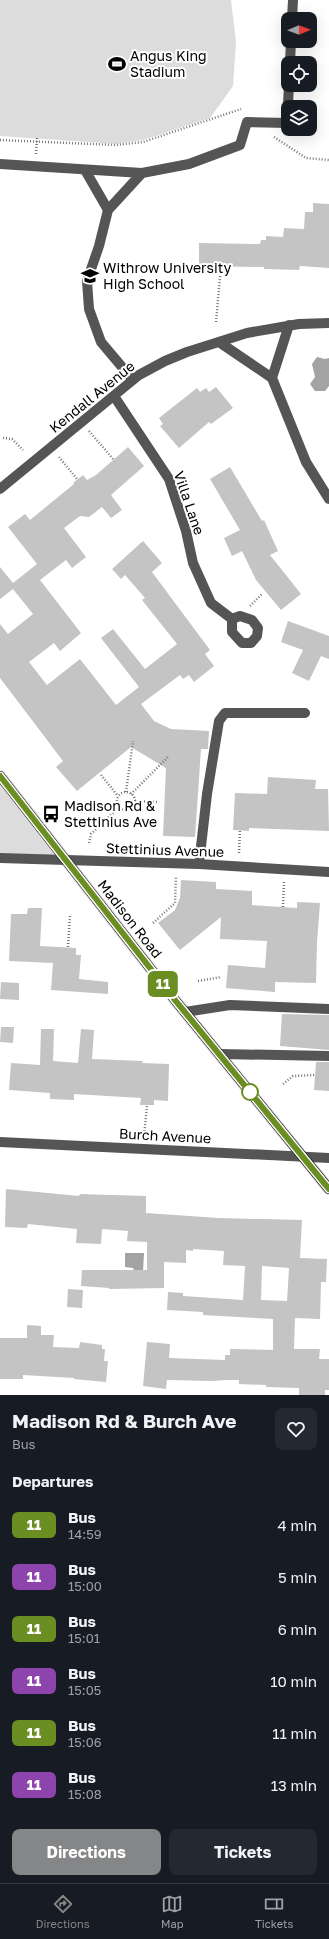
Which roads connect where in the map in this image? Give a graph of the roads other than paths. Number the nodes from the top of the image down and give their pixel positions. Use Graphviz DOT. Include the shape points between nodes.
graph roads {
  1 [pos="294,0"];
  2 [pos="293,12"];
  3 [pos="289,92"];
  4 [pos="0,164"];
  5 [pos="85,170"];
  6 [pos="142,173"];
  7 [pos="108,210"];
  8 [pos="329,323"];
  9 [pos="289,325"];
  10 [pos="219,342"];
  11 [pos="272,378"];
  12 [pos="133,380"];
  13 [pos="114,396"];
  14 [pos="0,489"];
  15 [pos="329,499"];
  16 [pos="232,619"];
  17 [pos="305,713"];
  18 [pos="0,776"];
  19 [pos="0,858"];
  20 [pos="65,859"];
  21 [pos="199,864"];
  22 [pos="329,872"];
  23 [pos="329,1010"];
  24 [pos="185,1012"];
  25 [pos="220,1054"];
  26 [pos="329,1056"];
  27 [pos="0,1142"];
  28 [pos="302,1156"];
  29 [pos="329,1158"];
  30 [pos="329,1190"];
  1 -- 2 [label="street"];
  3 -- 6 [label="street" via="287,123 247,122 240,145 189,164"];
  4 -- 5 [label="street"];
  5 -- 6 [label="street"];
  5 -- 7 [label="street"];
  6 -- 7 [label="street"];
  7 -- 12 [label="street" via="87,281 89,309 101,342"];
  8 -- 9 [label="street, Kendall Avenue"];
  9 -- 10 [label="street, Kendall Avenue" via="247,333"];
  9 -- 11 [label="street"];
  10 -- 11 [label="street"];
  10 -- 12 [label="street, Kendall Avenue" via="165,361"];
  11 -- 15 [label="street" via="306,462"];
  12 -- 13 [label="street, Kendall Avenue"];
  13 -- 14 [label="street, Kendall Avenue"];
  13 -- 16 [label="street, Villa Lane" via="169,479 193,563 211,604"];
  17 -- 21 [label="street" via="225,713 218,721"];
  18 -- 20 [label="main road, Madison Road"];
  19 -- 20 [label="street, Stettinius Avenue"];
  20 -- 21 [label="street, Stettinius Avenue"];
  20 -- 24 [label="main road, Madison Road"];
  21 -- 22 [label="street, Stettinius Avenue"];
  23 -- 24 [label="street" via="230,1005"];
  24 -- 25 [label="main road, Madison Road"];
  25 -- 26 [label="street"];
  25 -- 28 [label="main road, Madison Road"];
  27 -- 28 [label="street, Burch Avenue"];
  28 -- 29 [label="street, Burch Avenue"];
  28 -- 30 [label="main road, Madison Road"];
}
